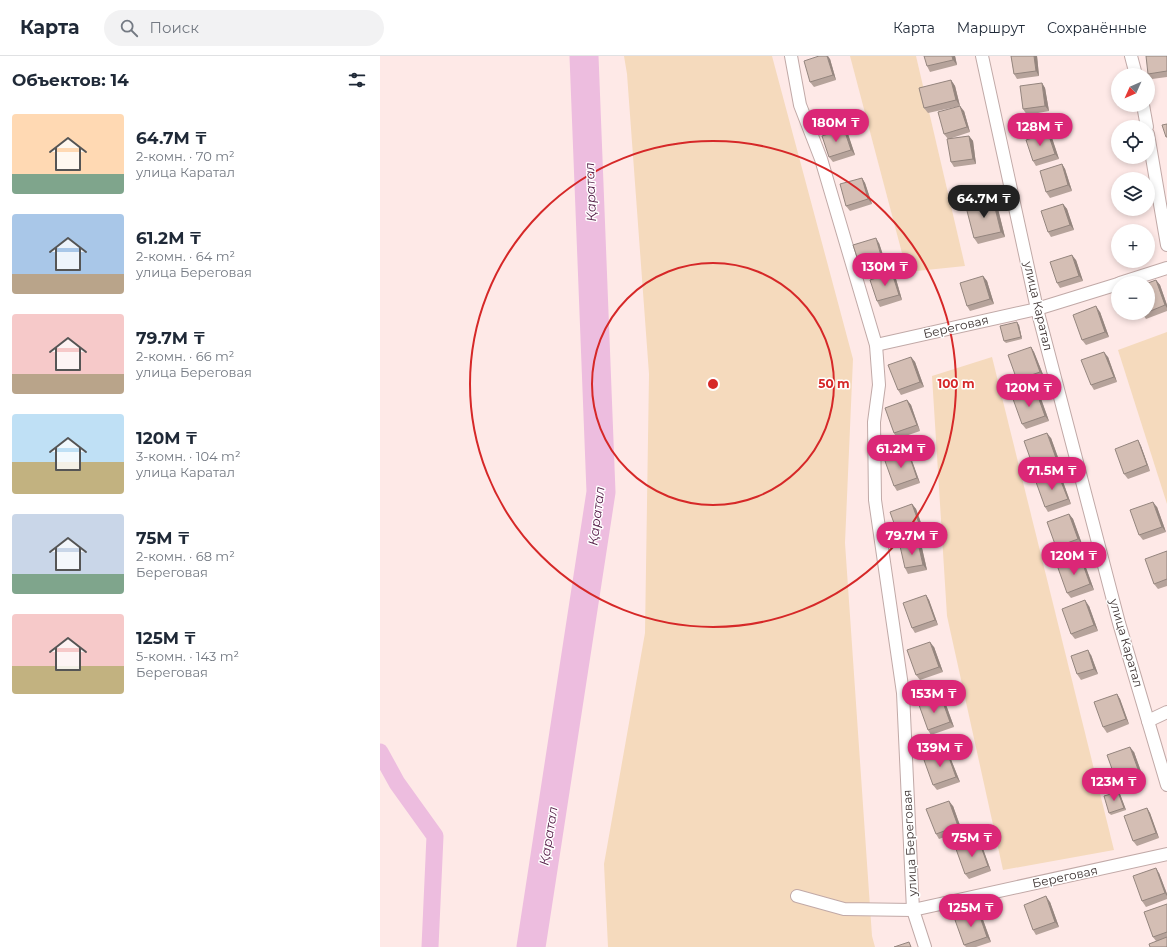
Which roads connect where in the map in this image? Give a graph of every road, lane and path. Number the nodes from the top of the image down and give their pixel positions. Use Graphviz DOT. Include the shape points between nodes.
graph roads {
  1 [pos="790,56"];
  2 [pos="982,56"];
  3 [pos="1131,56"];
  4 [pos="1134,68"];
  5 [pos="1153,164"];
  6 [pos="1167,245"];
  7 [pos="1167,268"];
  8 [pos="1141,276"];
  9 [pos="1111,286"];
  10 [pos="1037,309"];
  11 [pos="876,345"];
  12 [pos="1167,712"];
  13 [pos="1148,721"];
  14 [pos="1167,786"];
  15 [pos="1167,854"];
  16 [pos="797,896"];
  17 [pos="913,910"];
  18 [pos="925,947"];
  1 -- 11 [label="street, улица Береговая" via="800,105 821,159"];
  2 -- 10 [label="street, улица Каратал"];
  3 -- 4 [label="street"];
  5 -- 6 [label="street"];
  7 -- 8 [label="street, Береговая"];
  9 -- 10 [label="street, Береговая"];
  10 -- 11 [label="street, Береговая"];
  10 -- 13 [label="street, улица Каратал" via="1117,616"];
  11 -- 17 [label="street, улица Береговая" via="879,386 874,422 875,500 903,692"];
  12 -- 13 [label="street"];
  13 -- 14 [label="street, улица Каратал"];
  15 -- 17 [label="street, Береговая"];
  16 -- 17 [label="street, Береговая" via="844,909"];
  17 -- 18 [label="street, улица Береговая"];
}
